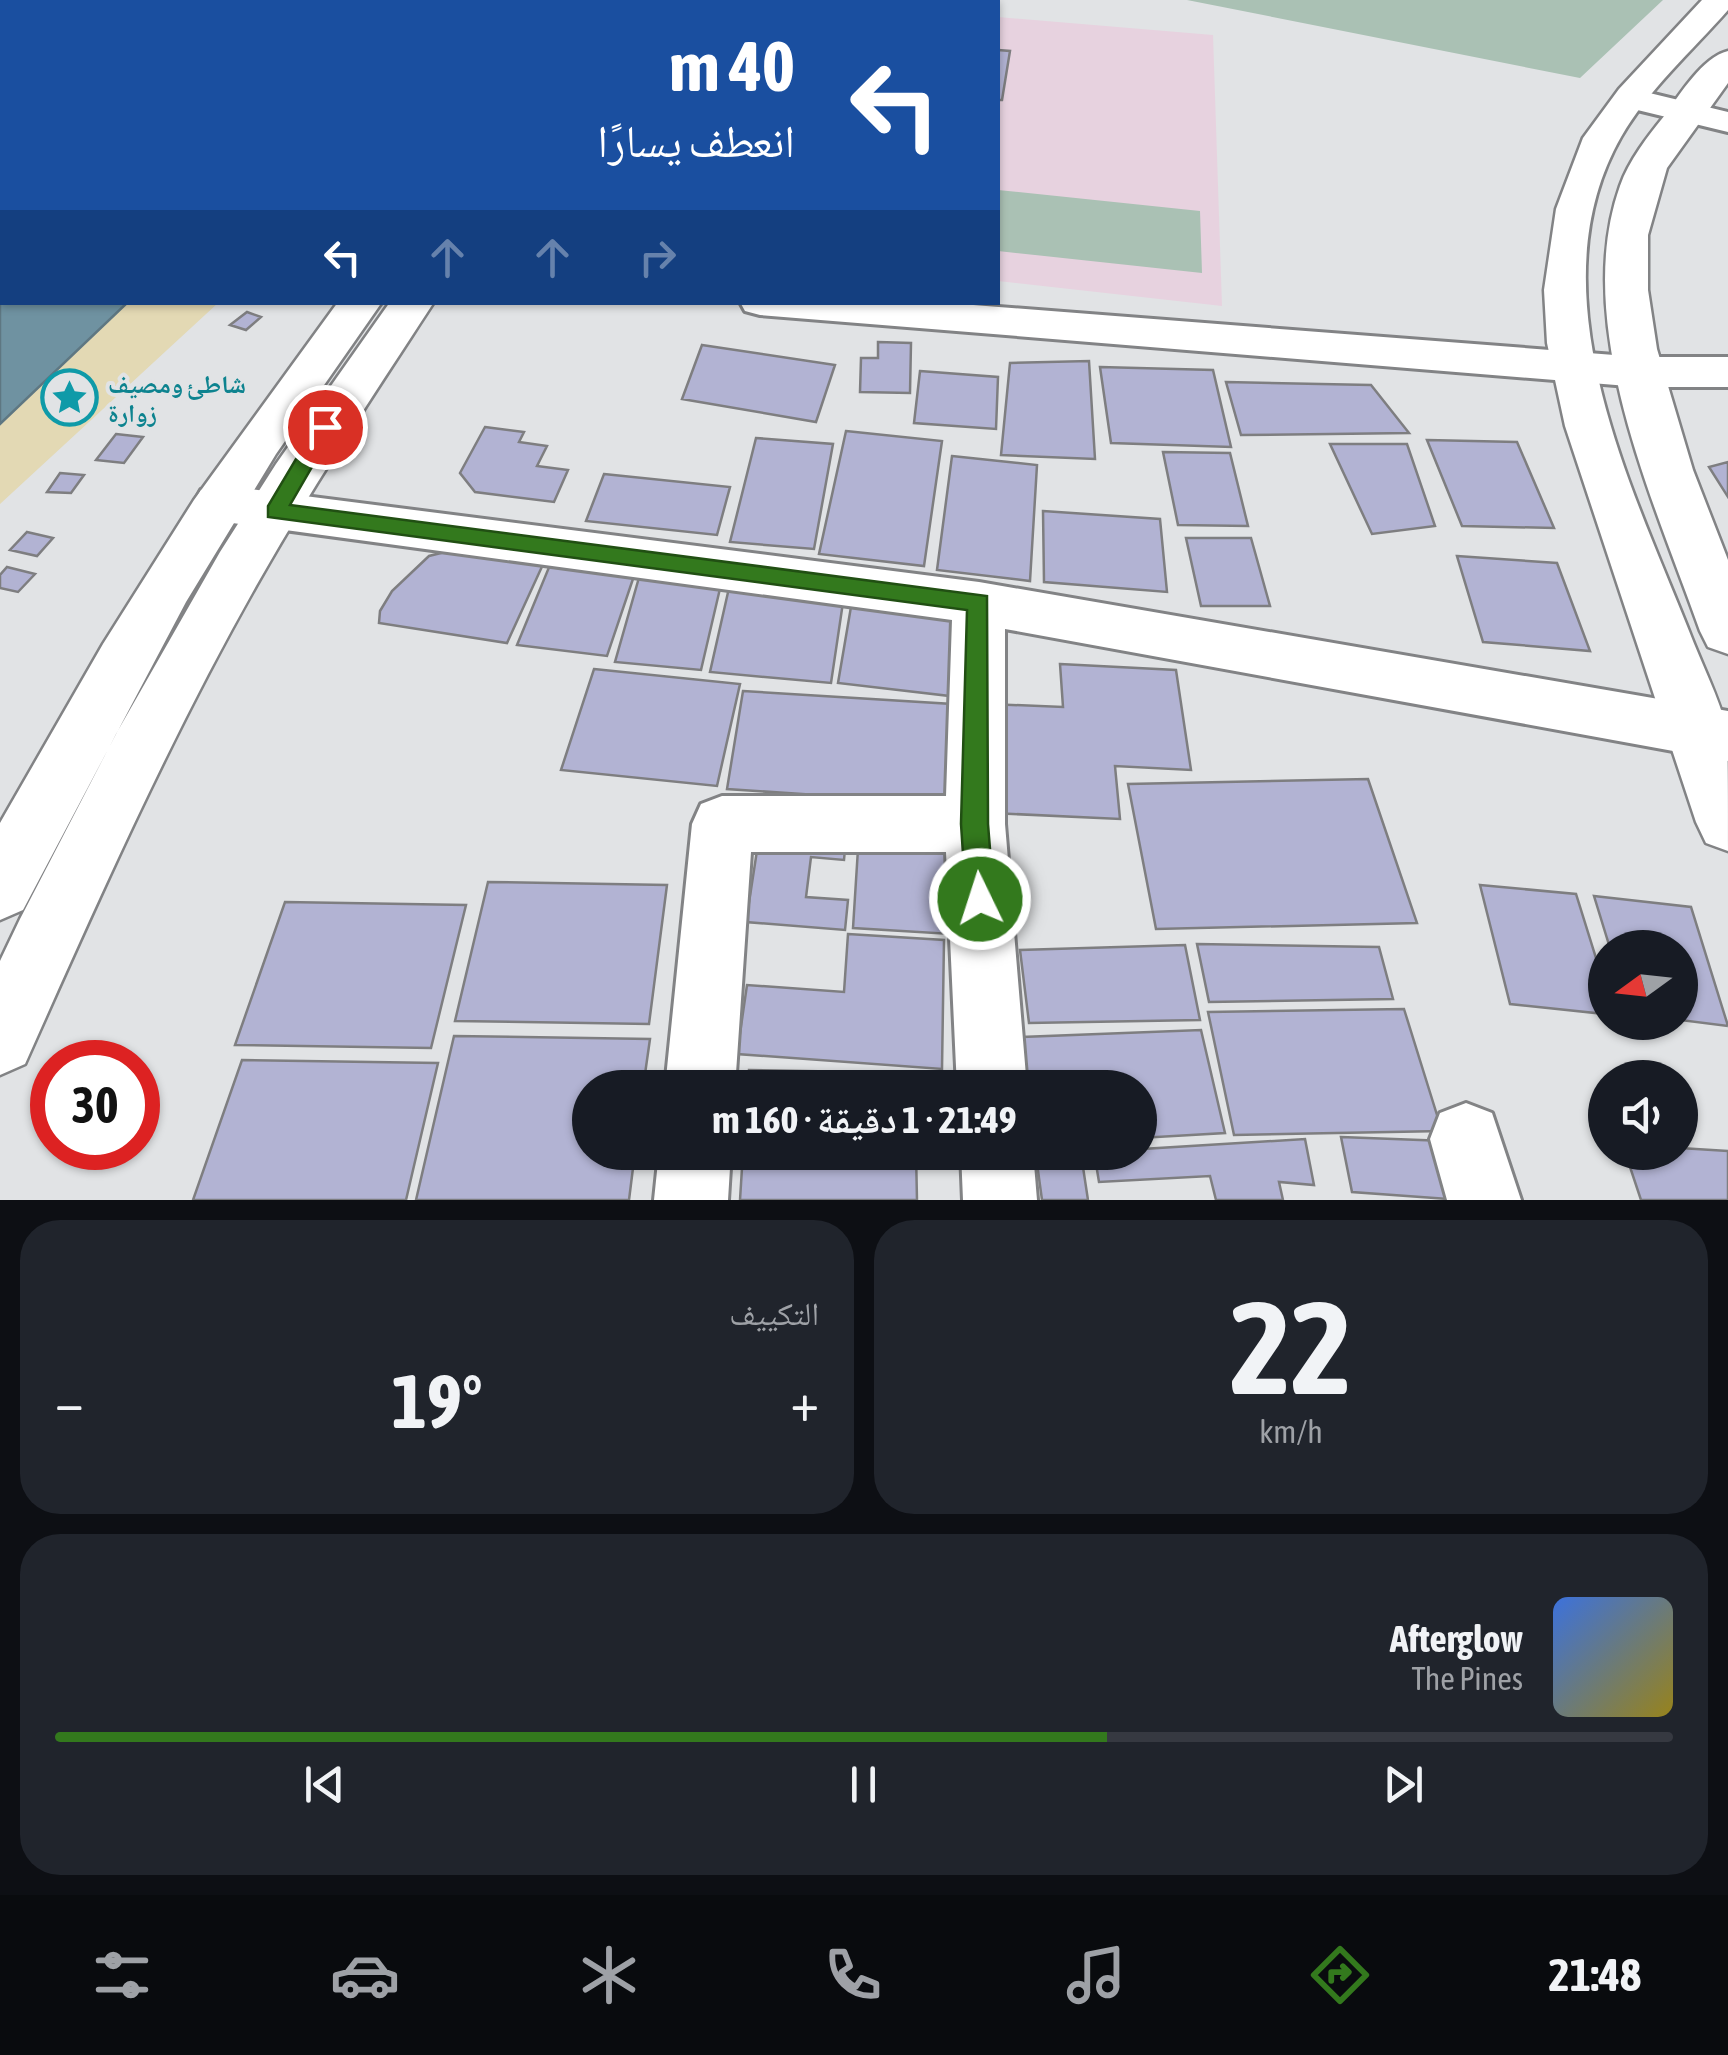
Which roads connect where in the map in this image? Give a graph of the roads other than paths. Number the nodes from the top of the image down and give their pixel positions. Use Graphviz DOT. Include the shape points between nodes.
graph roads {
  1 [pos="1720,0"];
  2 [pos="1728,61"];
  3 [pos="1633,99"];
  4 [pos="1707,117"];
  5 [pos="359,305"];
  6 [pos="411,305"];
  7 [pos="798,305"];
  8 [pos="1573,367"];
  9 [pos="1640,372"];
  10 [pos="1728,372"];
  11 [pos="218,503"];
  12 [pos="275,511"];
  13 [pos="979,602"];
  14 [pos="1728,630"];
  15 [pos="1714,734"];
  16 [pos="1727,813"];
  17 [pos="974,824"];
  18 [pos="0,888"];
  19 [pos="0,1039"];
  20 [pos="702,1070"];
  21 [pos="991,1070"];
  22 [pos="694,1170"];
  23 [pos="998,1170"];
  24 [pos="692,1200"];
  25 [pos="1000,1200"];
  1 -- 3 [label="street"];
  2 -- 4 [label="street"];
  3 -- 4 [label="street"];
  3 -- 8 [label="street" via="1592,157 1575,214 1565,273"];
  4 -- 9 [label="street" via="1640,184 1622,276"];
  5 -- 11 [label="street"];
  6 -- 12 [label="street" via="342,398"];
  7 -- 8 [label="street"];
  8 -- 9 [label="street"];
  8 -- 15 [label="street" via="1617,513"];
  9 -- 10 [label="street"];
  9 -- 14 [label="street"];
  11 -- 12 [label="street"];
  11 -- 18 [label="street" via="118,664"];
  12 -- 13 [label="street"];
  12 -- 19 [label="street" via="82,860"];
  13 -- 15 [label="street"];
  13 -- 17 [label="street"];
  15 -- 16 [label="street"];
  17 -- 20 [label="street" via="722,824"];
  17 -- 21 [label="street"];
  22 -- 24 [label="street"];
  23 -- 25 [label="street"];
}
